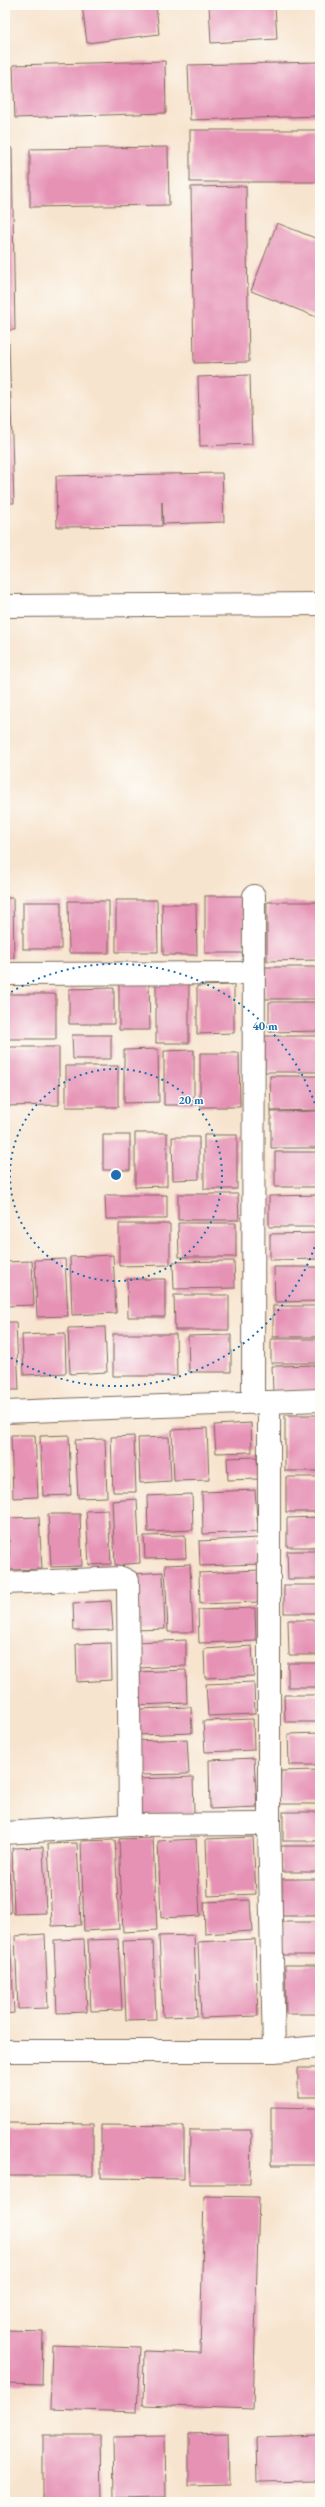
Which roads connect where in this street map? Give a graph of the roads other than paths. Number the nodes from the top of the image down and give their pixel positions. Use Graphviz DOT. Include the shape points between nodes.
graph roads {
  1 [pos="320,604"];
  2 [pos="5,606"];
  3 [pos="254,896"];
  4 [pos="254,973"];
  5 [pos="5,974"];
  6 [pos="320,1400"];
  7 [pos="261,1403"];
  8 [pos="5,1412"];
  9 [pos="5,1583"];
  10 [pos="269,1824"];
  11 [pos="130,1825"];
  12 [pos="5,1833"];
  13 [pos="320,2047"];
  14 [pos="5,2051"];
  15 [pos="274,2051"];
  1 -- 2 [label="street"];
  3 -- 4 [label="street"];
  4 -- 5 [label="street"];
  4 -- 7 [label="street"];
  6 -- 7 [label="street"];
  7 -- 8 [label="street"];
  7 -- 10 [label="street"];
  9 -- 11 [label="street" via="122,1578 128,1581"];
  10 -- 11 [label="street"];
  10 -- 15 [label="street"];
  11 -- 12 [label="street"];
  13 -- 15 [label="street"];
  14 -- 15 [label="street"];
}
